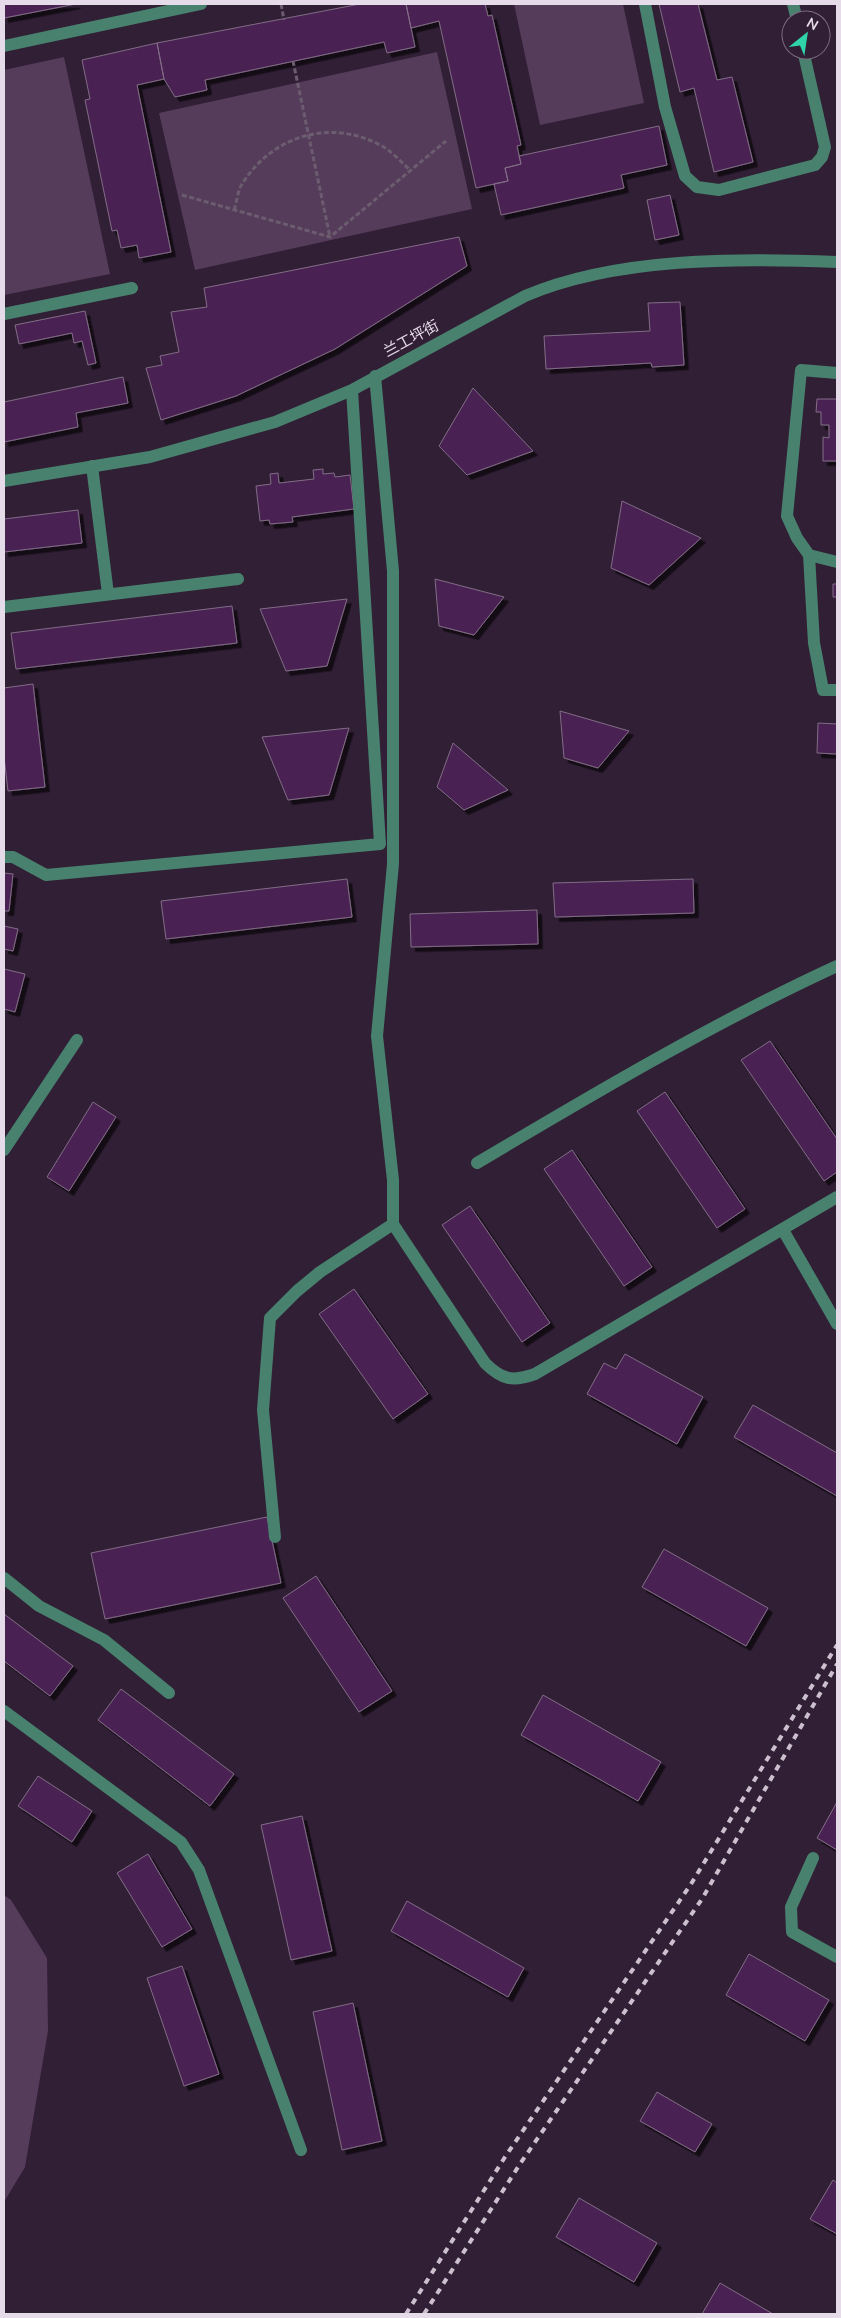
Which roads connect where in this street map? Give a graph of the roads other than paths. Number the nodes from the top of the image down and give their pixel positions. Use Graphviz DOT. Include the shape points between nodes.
graph roads {
  1 [pos="201,4"];
  2 [pos="645,4"];
  3 [pos="4,46"];
  4 [pos="805,60"];
  5 [pos="837,262"];
  6 [pos="132,288"];
  7 [pos="4,314"];
  8 [pos="837,373"];
  9 [pos="376,376"];
  10 [pos="352,390"];
  11 [pos="92,466"];
  12 [pos="4,482"];
  13 [pos="809,555"];
  14 [pos="837,562"];
  15 [pos="238,579"];
  16 [pos="108,594"];
  17 [pos="4,607"];
  18 [pos="837,690"];
  19 [pos="4,857"];
  20 [pos="837,966"];
  21 [pos="77,1040"];
  22 [pos="4,1150"];
  23 [pos="477,1163"];
  24 [pos="837,1197"];
  25 [pos="393,1224"];
  26 [pos="783,1230"];
  27 [pos="837,1324"];
  28 [pos="275,1537"];
  29 [pos="4,1578"];
  30 [pos="169,1693"];
  31 [pos="4,1711"];
  32 [pos="813,1858"];
  33 [pos="837,1957"];
  34 [pos="301,2150"];
  1 -- 3 [label="street"];
  2 -- 4 [label="street" via="665,107 685,176 697,186 719,190 815,165 822,157 825,147"];
  5 -- 9 [label="street, 兰工坪街" via="714,261 584,276 552,284 525,296"];
  6 -- 7 [label="street"];
  8 -- 13 [label="street" via="801,370 787,516"];
  9 -- 10 [label="street, 兰工坪街"];
  9 -- 25 [label="street" via="393,571 393,864 377,1036 393,1180"];
  10 -- 11 [label="street, 兰工坪街" via="275,422 150,456"];
  10 -- 19 [label="street" via="380,844 46,875 13,857"];
  11 -- 12 [label="street, 兰工坪街"];
  11 -- 16 [label="street"];
  13 -- 14 [label="street"];
  13 -- 18 [label="street" via="814,643 823,690"];
  15 -- 16 [label="street"];
  16 -- 17 [label="street"];
  20 -- 23 [label="street" via="759,1002 582,1100"];
  21 -- 22 [label="street"];
  24 -- 26 [label="street"];
  25 -- 26 [label="street" via="485,1363 496,1374 519,1380 535,1374"];
  25 -- 28 [label="street" via="320,1272 270,1318 263,1410"];
  26 -- 27 [label="street"];
  29 -- 30 [label="street" via="39,1606 104,1640"];
  31 -- 34 [label="street" via="181,1842 199,1870"];
  32 -- 33 [label="street" via="791,1908 792,1932"];
}
